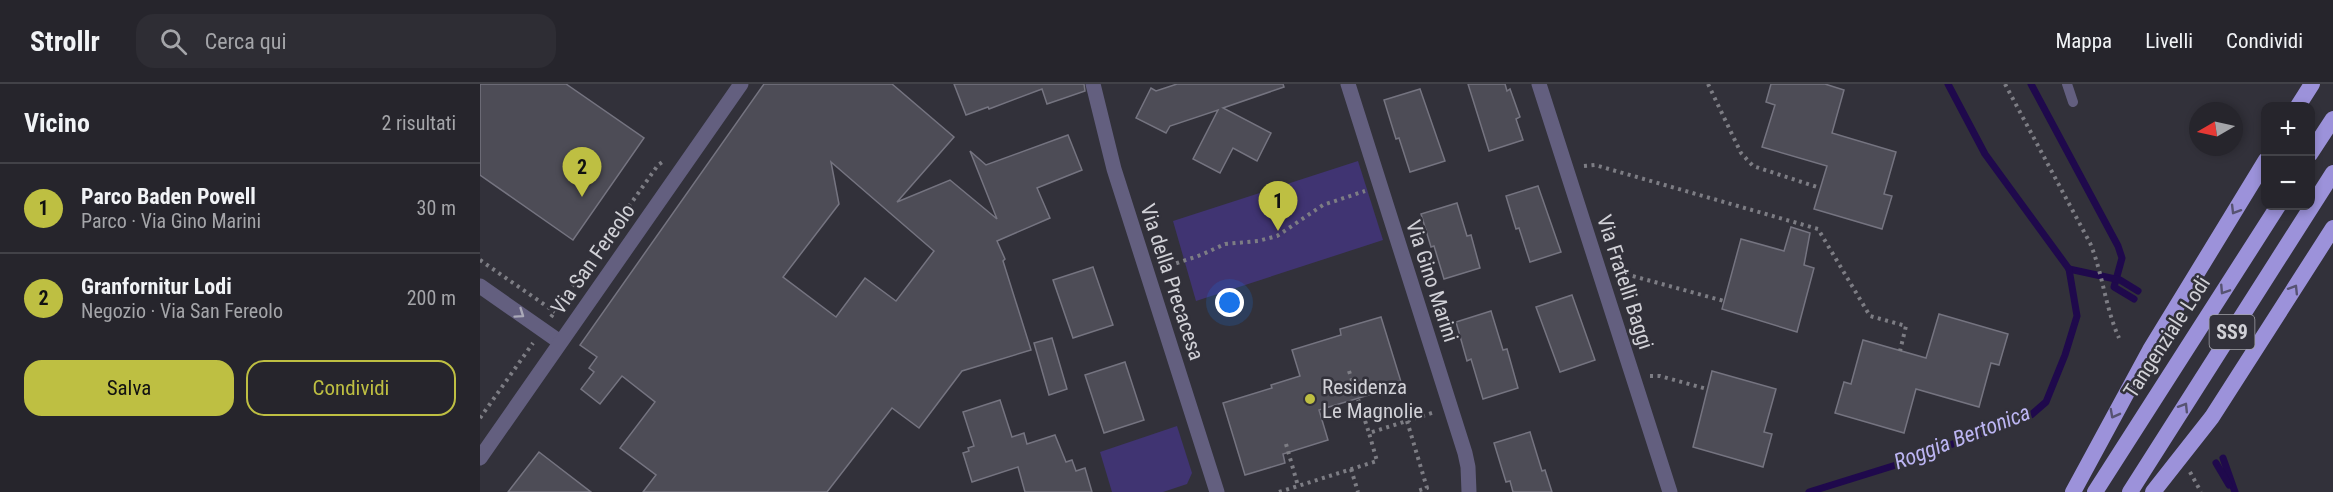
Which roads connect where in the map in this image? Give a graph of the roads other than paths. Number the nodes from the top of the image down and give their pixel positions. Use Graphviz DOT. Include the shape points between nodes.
graph roads {
  1 [pos="741,84"];
  2 [pos="1093,84"];
  3 [pos="1348,84"];
  4 [pos="1539,84"];
  5 [pos="2067,84"];
  6 [pos="2312,84"];
  7 [pos="2073,102"];
  8 [pos="2301,102"];
  9 [pos="2333,119"];
  10 [pos="2315,146"];
  11 [pos="2261,167"];
  12 [pos="2333,173"];
  13 [pos="2275,210"];
  14 [pos="2333,228"];
  15 [pos="480,286"];
  16 [pos="560,342"];
  17 [pos="480,458"];
  18 [pos="1215,492"];
  19 [pos="1469,492"];
  20 [pos="1670,492"];
  21 [pos="2073,492"];
  22 [pos="2095,492"];
  23 [pos="2130,492"];
  24 [pos="2153,492"];
  1 -- 16 [label="street, Via San Fereolo"];
  2 -- 18 [label="street, Via della Precacesa" via="1114,169"];
  3 -- 19 [label="street, Via Gino Marini" via="1468,467"];
  4 -- 20 [label="street, Via Fratelli Baggi"];
  5 -- 7 [label="lane"];
  6 -- 8 [label="highway"];
  9 -- 10 [label="highway"];
  11 -- 21 [label="highway, one-way" via="2150,350"];
  23 -- 12 [label="highway, SS9, one-way"];
  13 -- 22 [label="highway, Tangenziale Lodi / SS9, one-way"];
  24 -- 14 [label="highway, one-way" via="2212,417"];
  15 -- 16 [label="street, one-way"];
  16 -- 17 [label="street, Via San Fereolo"];
}
